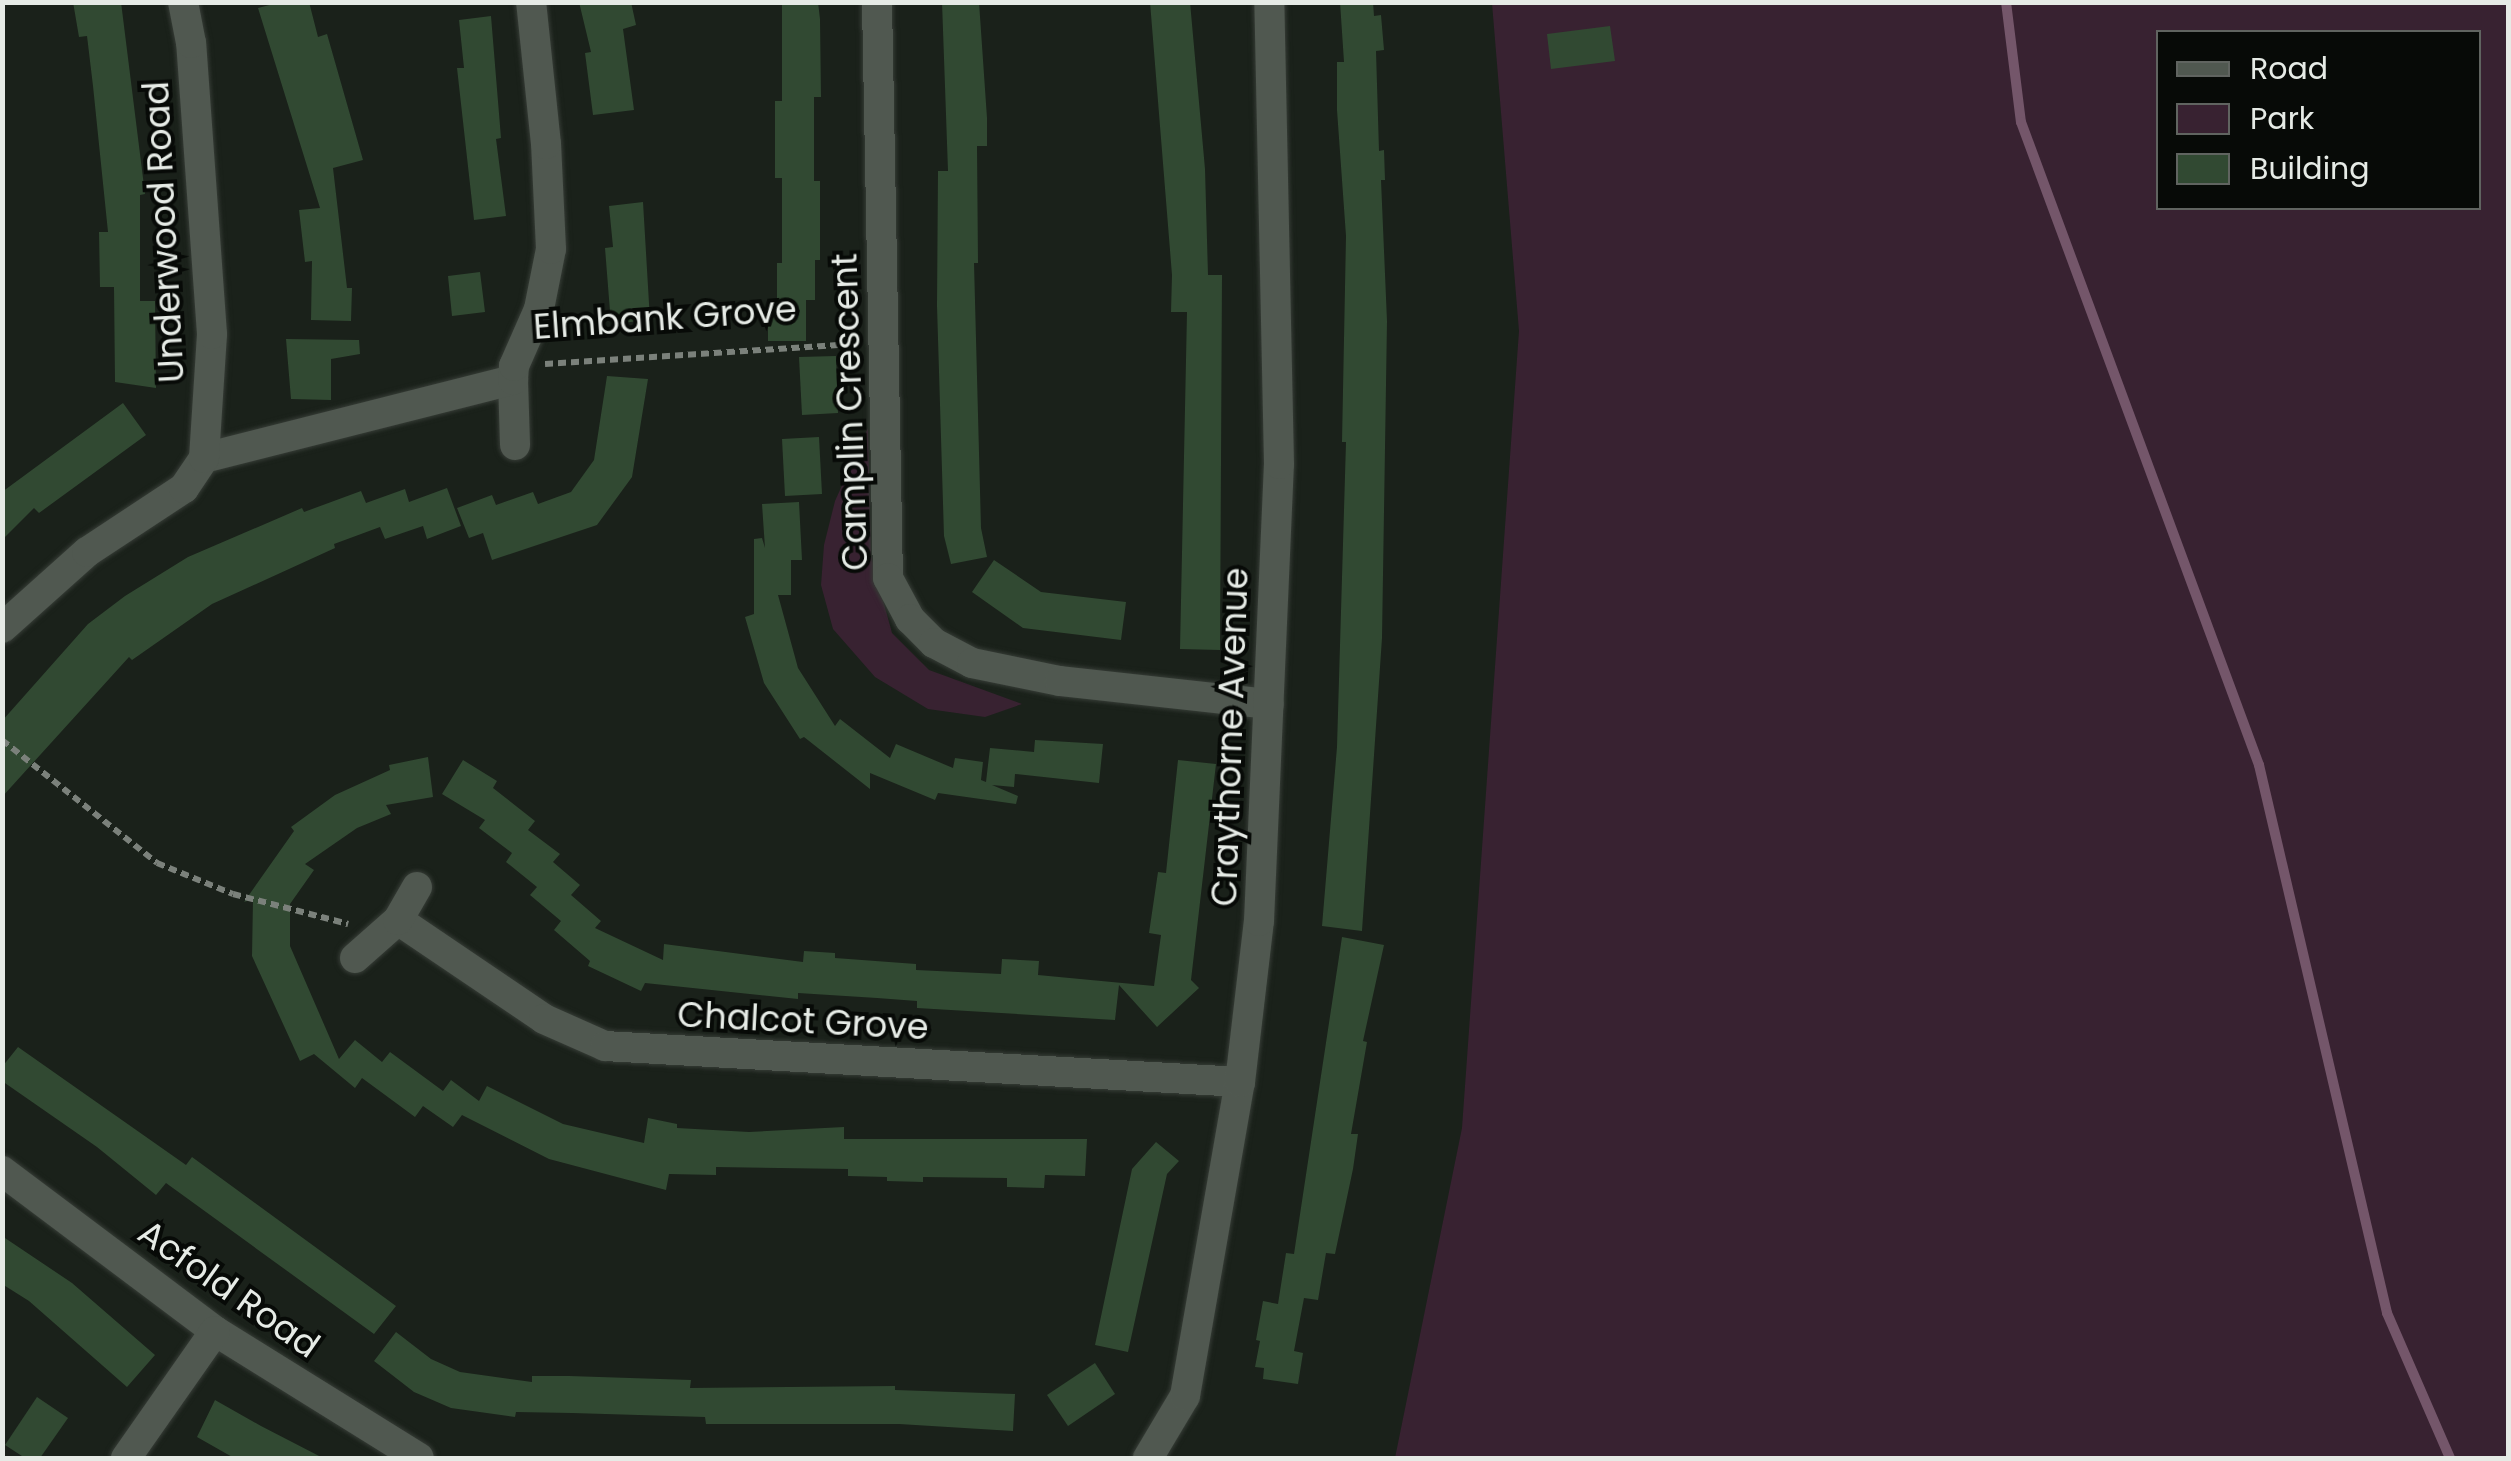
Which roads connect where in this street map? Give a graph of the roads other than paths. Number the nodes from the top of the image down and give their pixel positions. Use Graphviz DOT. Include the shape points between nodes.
graph roads {
  1 [pos="184,2"];
  2 [pos="531,2"];
  3 [pos="877,2"];
  4 [pos="1269,2"];
  5 [pos="514,373"];
  6 [pos="515,445"];
  7 [pos="204,458"];
  8 [pos="2,628"];
  9 [pos="1269,704"];
  10 [pos="418,886"];
  11 [pos="390,927"];
  12 [pos="355,958"];
  13 [pos="1240,1082"];
  14 [pos="2,1170"];
  15 [pos="215,1330"];
  16 [pos="126,1458"];
  17 [pos="418,1458"];
  18 [pos="1148,1458"];
  1 -- 7 [label="street, Underwood Road" via="212,334"];
  2 -- 5 [label="street, Elmbank Grove" via="551,248 539,309"];
  3 -- 9 [label="street, Camplin Crescent" via="888,578 910,619 934,643 972,663 1060,681"];
  4 -- 9 [label="street, Craythorne Avenue" via="1278,464"];
  5 -- 6 [label="street, Elmbank Grove"];
  5 -- 7 [label="street, Elmbank Grove"];
  7 -- 8 [label="street" via="184,488 88,552"];
  9 -- 13 [label="street, Craythorne Avenue" via="1260,921"];
  10 -- 11 [label="street"];
  11 -- 12 [label="street"];
  11 -- 13 [label="street, Chalcot Grove" via="544,1019 605,1046"];
  13 -- 18 [label="street, Craythorne Avenue" via="1186,1396"];
  14 -- 15 [label="street, Acfold Road"];
  15 -- 16 [label="street"];
  15 -- 17 [label="street, Acfold Road"];
}
